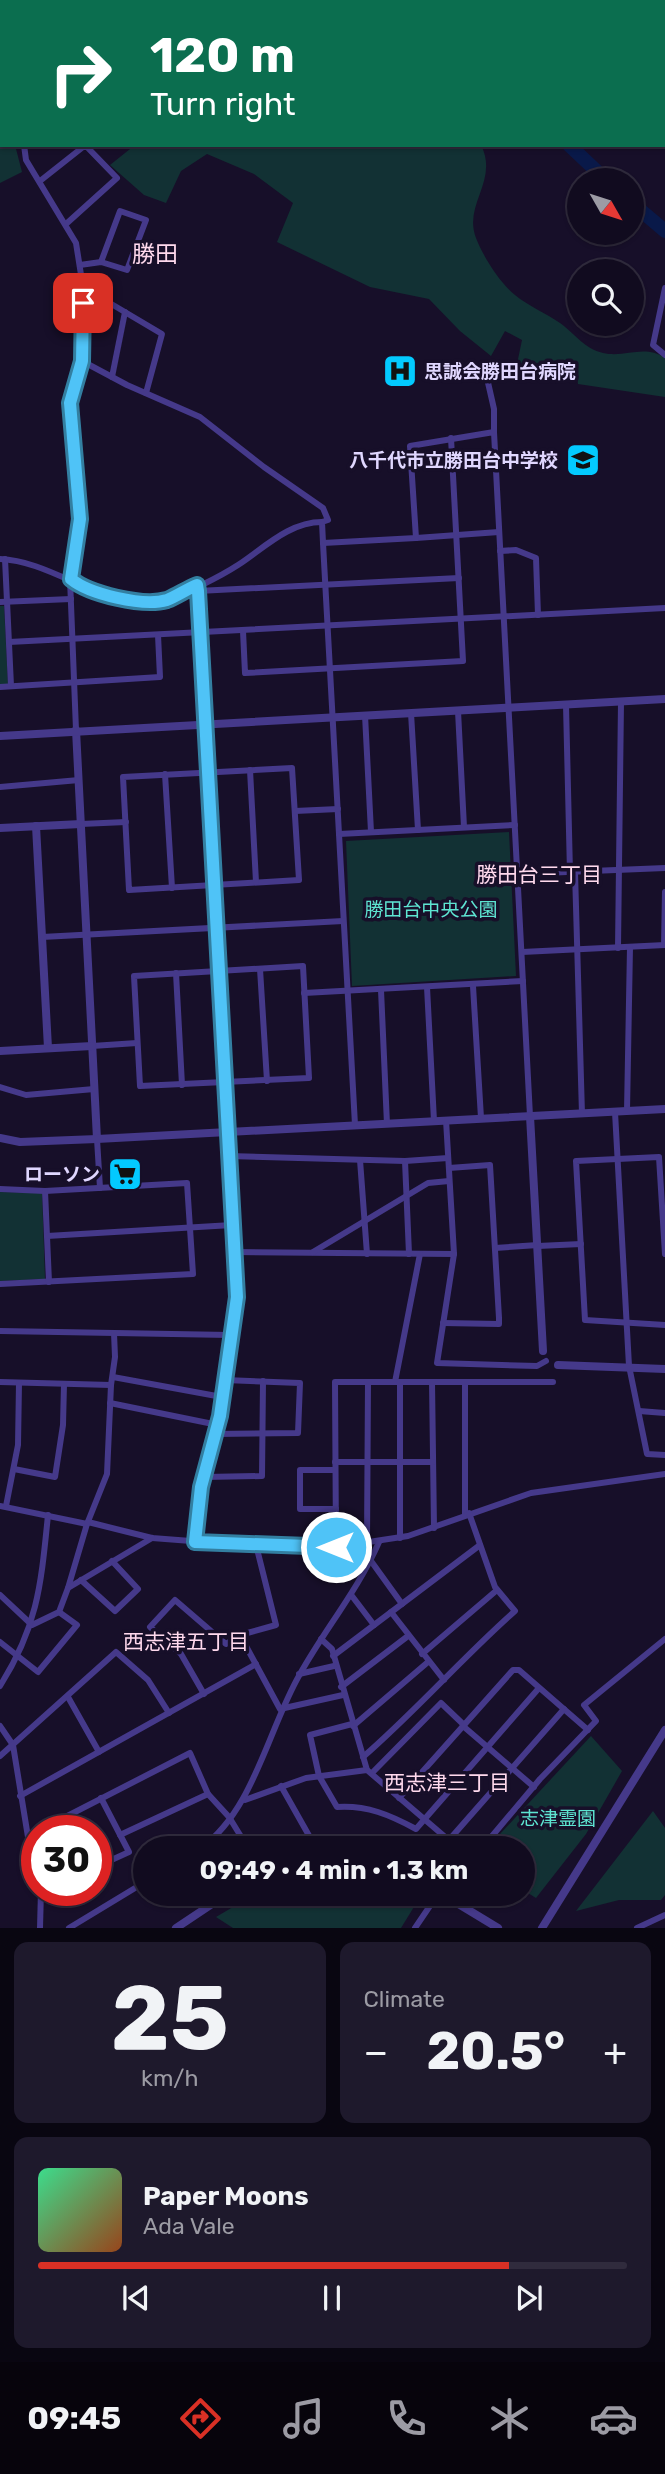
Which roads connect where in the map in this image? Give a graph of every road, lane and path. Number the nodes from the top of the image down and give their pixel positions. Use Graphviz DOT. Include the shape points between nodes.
graph roads {
  1 [pos="24,147"];
  2 [pos="40,181"];
  3 [pos="66,224"];
  4 [pos="101,262"];
  5 [pos="80,265"];
  6 [pos="665,288"];
  7 [pos="83,303"];
  8 [pos="125,312"];
  9 [pos="665,355"];
  10 [pos="82,361"];
  11 [pos="484,365"];
  12 [pos="112,377"];
  13 [pos="146,393"];
  14 [pos="494,432"];
  15 [pos="451,438"];
  16 [pos="322,522"];
  17 [pos="499,533"];
  18 [pos="456,535"];
  19 [pos="416,538"];
  20 [pos="323,543"];
  21 [pos="500,551"];
  22 [pos="2,559"];
  23 [pos="459,578"];
  24 [pos="71,579"];
  25 [pos="326,584"];
  26 [pos="197,588"];
  27 [pos="71,599"];
  28 [pos="4,602"];
  29 [pos="665,608"];
  30 [pos="538,615"];
  31 [pos="504,616"];
  32 [pos="461,619"];
  33 [pos="327,626"];
  34 [pos="243,631"];
  35 [pos="200,632"];
  36 [pos="158,635"];
  37 [pos="73,639"];
  38 [pos="9,642"];
  39 [pos="330,668"];
  40 [pos="74,682"];
  41 [pos="11,686"];
  42 [pos="0,687"];
  43 [pos="665,699"];
  44 [pos="621,702"];
  45 [pos="566,705"];
  46 [pos="509,708"];
  47 [pos="458,711"];
  48 [pos="411,713"];
  49 [pos="365,716"];
  50 [pos="332,717"];
  51 [pos="205,724"];
  52 [pos="76,730"];
  53 [pos="0,736"];
  54 [pos="250,770"];
  55 [pos="208,773"];
  56 [pos="165,774"];
  57 [pos="79,780"];
  58 [pos="0,787"];
  59 [pos="338,809"];
  60 [pos="295,811"];
  61 [pos="126,822"];
  62 [pos="81,824"];
  63 [pos="515,825"];
  64 [pos="36,826"];
  65 [pos="464,827"];
  66 [pos="0,828"];
  67 [pos="418,830"];
  68 [pos="371,832"];
  69 [pos="339,834"];
  70 [pos="665,868"];
  71 [pos="618,870"];
  72 [pos="573,873"];
  73 [pos="518,874"];
  74 [pos="256,882"];
  75 [pos="214,885"];
  76 [pos="172,887"];
  77 [pos="665,892"];
  78 [pos="344,920"];
  79 [pos="216,928"];
  80 [pos="86,934"];
  81 [pos="42,937"];
  82 [pos="665,945"];
  83 [pos="630,947"];
  84 [pos="618,948"];
  85 [pos="578,950"];
  86 [pos="522,952"];
  87 [pos="260,968"];
  88 [pos="219,970"];
  89 [pos="176,973"];
  90 [pos="523,981"];
  91 [pos="473,986"];
  92 [pos="427,987"];
  93 [pos="381,989"];
  94 [pos="348,992"];
  95 [pos="304,993"];
  96 [pos="137,1043"];
  97 [pos="92,1046"];
  98 [pos="48,1048"];
  99 [pos="0,1051"];
  100 [pos="267,1081"];
  101 [pos="225,1083"];
  102 [pos="182,1085"];
  103 [pos="0,1087"];
  104 [pos="94,1089"];
  105 [pos="665,1110"];
  106 [pos="627,1111"];
  107 [pos="615,1112"];
  108 [pos="582,1114"];
  109 [pos="530,1116"];
  110 [pos="481,1118"];
  111 [pos="446,1120"];
  112 [pos="434,1121"];
  113 [pos="387,1124"];
  114 [pos="355,1125"];
  115 [pos="227,1132"];
  116 [pos="0,1138"];
  117 [pos="97,1139"];
  118 [pos="228,1156"];
  119 [pos="448,1158"];
  120 [pos="618,1159"];
  121 [pos="360,1160"];
  122 [pos="405,1161"];
  123 [pos="449,1168"];
  124 [pos="449,1181"];
  125 [pos="100,1188"];
  126 [pos="0,1189"];
  127 [pos="45,1191"];
  128 [pos="407,1195"];
  129 [pos="365,1219"];
  130 [pos="232,1225"];
  131 [pos="190,1228"];
  132 [pos="47,1236"];
  133 [pos="665,1239"];
  134 [pos="581,1244"];
  135 [pos="538,1245"];
  136 [pos="495,1248"];
  137 [pos="234,1252"];
  138 [pos="313,1252"];
  139 [pos="366,1254"];
  140 [pos="409,1254"];
  141 [pos="420,1254"];
  142 [pos="454,1254"];
  143 [pos="665,1254"];
  144 [pos="49,1282"];
  145 [pos="0,1284"];
  146 [pos="627,1322"];
  147 [pos="443,1323"];
  148 [pos="665,1325"];
  149 [pos="0,1331"];
  150 [pos="114,1333"];
  151 [pos="230,1335"];
  152 [pos="543,1351"];
  153 [pos="547,1361"];
  154 [pos="558,1365"];
  155 [pos="629,1366"];
  156 [pos="665,1368"];
  157 [pos="225,1380"];
  158 [pos="112,1381"];
  159 [pos="263,1381"];
  160 [pos="0,1382"];
  161 [pos="368,1382"];
  162 [pos="397,1382"];
  163 [pos="432,1382"];
  164 [pos="466,1382"];
  165 [pos="553,1382"];
  166 [pos="19,1383"];
  167 [pos="64,1384"];
  168 [pos="222,1396"];
  169 [pos="110,1403"];
  170 [pos="639,1411"];
  171 [pos="665,1413"];
  172 [pos="218,1425"];
  173 [pos="215,1433"];
  174 [pos="261,1434"];
  175 [pos="665,1455"];
  176 [pos="335,1462"];
  177 [pos="368,1462"];
  178 [pos="400,1462"];
  179 [pos="433,1462"];
  180 [pos="14,1469"];
  181 [pos="335,1470"];
  182 [pos="665,1474"];
  183 [pos="205,1477"];
  184 [pos="3,1506"];
  185 [pos="336,1509"];
  186 [pos="467,1514"];
  187 [pos="48,1515"];
  188 [pos="87,1523"];
  189 [pos="434,1528"];
  190 [pos="152,1538"];
  191 [pos="400,1538"];
  192 [pos="195,1542"];
  193 [pos="379,1542"];
  194 [pos="367,1543"];
  195 [pos="256,1545"];
  196 [pos="480,1545"];
  197 [pos="336,1547"];
  198 [pos="112,1561"];
  199 [pos="371,1562"];
  200 [pos="82,1580"];
  201 [pos="68,1588"];
  202 [pos="497,1590"];
  203 [pos="0,1595"];
  204 [pos="352,1596"];
  205 [pos="402,1604"];
  206 [pos="59,1612"];
  207 [pos="391,1612"];
  208 [pos="32,1625"];
  209 [pos="374,1625"];
  210 [pos="240,1635"];
  211 [pos="408,1636"];
  212 [pos="321,1639"];
  213 [pos="665,1639"];
  214 [pos="0,1642"];
  215 [pos="422,1654"];
  216 [pos="333,1656"];
  217 [pos="18,1658"];
  218 [pos="428,1662"];
  219 [pos="256,1664"];
  220 [pos="334,1666"];
  221 [pos="299,1674"];
  222 [pos="444,1680"];
  223 [pos="0,1686"];
  224 [pos="341,1687"];
  225 [pos="539,1688"];
  226 [pos="204,1694"];
  227 [pos="343,1696"];
  228 [pos="68,1697"];
  229 [pos="280,1709"];
  230 [pos="564,1709"];
  231 [pos="169,1713"];
  232 [pos="353,1725"];
  233 [pos="464,1725"];
  234 [pos="0,1726"];
  235 [pos="588,1730"];
  236 [pos="665,1730"];
  237 [pos="13,1745"];
  238 [pos="487,1747"];
  239 [pos="99,1752"];
  240 [pos="0,1755"];
  241 [pos="363,1757"];
  242 [pos="512,1768"];
  243 [pos="369,1772"];
  244 [pos="319,1776"];
  245 [pos="281,1786"];
  246 [pos="534,1787"];
  247 [pos="208,1794"];
  248 [pos="20,1796"];
  249 [pos="101,1798"];
  250 [pos="399,1798"];
  251 [pos="244,1800"];
  252 [pos="24,1815"];
  253 [pos="69,1815"];
  254 [pos="229,1817"];
  255 [pos="425,1819"];
  256 [pos="120,1835"];
  257 [pos="212,1836"];
  258 [pos="241,1836"];
  259 [pos="309,1836"];
  260 [pos="444,1836"];
  261 [pos="452,1836"];
  262 [pos="492,1836"];
  263 [pos="112,1860"];
  264 [pos="133,1889"];
  265 [pos="42,1906"];
  266 [pos="210,1906"];
  267 [pos="431,1906"];
  268 [pos="460,1906"];
  269 [pos="665,1915"];
  270 [pos="40,1928"];
  271 [pos="69,1928"];
  272 [pos="176,1928"];
  273 [pos="415,1928"];
  274 [pos="498,1928"];
  275 [pos="542,1928"];
  276 [pos="637,1928"];
  1 -- 2 [label="street" via="26,160"];
  2 -- 3 [label="street"];
  2 -- 3 [label="street" via="83,147 117,178"];
  3 -- 5 [label="street"];
  4 -- 4 [label="street" via="127,270 146,220 120,211"];
  4 -- 5 [label="street"];
  5 -- 7 [label="street"];
  6 -- 9 [label="street" via="653,345"];
  7 -- 8 [label="street" via="108,302"];
  7 -- 10 [label="street"];
  8 -- 12 [label="street"];
  8 -- 13 [label="street" via="162,334"];
  10 -- 12 [label="street"];
  10 -- 24 [label="street" via="70,403 80,519"];
  11 -- 14 [label="street" via="493,400"];
  12 -- 13 [label="street"];
  13 -- 16 [label="street" via="213,426 323,508 328,520"];
  14 -- 15 [label="street"];
  14 -- 17 [label="street"];
  15 -- 18 [label="street"];
  15 -- 19 [label="street" via="410,446"];
  16 -- 20 [label="street"];
  16 -- 26 [label="street" via="282,533"];
  17 -- 18 [label="street"];
  17 -- 21 [label="street"];
  18 -- 19 [label="street"];
  18 -- 23 [label="street"];
  19 -- 20 [label="street"];
  20 -- 25 [label="street"];
  21 -- 30 [label="street" via="516,550 536,558"];
  21 -- 31 [label="street"];
  22 -- 24 [label="street" via="19,560"];
  22 -- 28 [label="street"];
  23 -- 25 [label="street"];
  23 -- 32 [label="street"];
  24 -- 26 [label="street" via="104,594 151,602"];
  24 -- 27 [label="street"];
  25 -- 26 [label="street"];
  25 -- 33 [label="street"];
  26 -- 35 [label="street"];
  27 -- 28 [label="street"];
  27 -- 37 [label="street"];
  28 -- 38 [label="street"];
  29 -- 30 [label="street"];
  30 -- 31 [label="street"];
  31 -- 32 [label="street"];
  31 -- 46 [label="street"];
  32 -- 33 [label="street"];
  32 -- 39 [label="street" via="463,661"];
  33 -- 34 [label="street"];
  33 -- 39 [label="street"];
  34 -- 35 [label="street"];
  34 -- 39 [label="street" via="244,673"];
  35 -- 36 [label="street"];
  35 -- 51 [label="street"];
  36 -- 37 [label="street"];
  36 -- 40 [label="street" via="160,677"];
  37 -- 38 [label="street"];
  37 -- 40 [label="street"];
  38 -- 41 [label="street"];
  39 -- 50 [label="street"];
  40 -- 41 [label="street"];
  40 -- 52 [label="street"];
  41 -- 42 [label="street"];
  43 -- 44 [label="street"];
  44 -- 45 [label="street"];
  44 -- 71 [label="street"];
  45 -- 46 [label="street"];
  45 -- 72 [label="street"];
  46 -- 47 [label="street"];
  46 -- 63 [label="street"];
  47 -- 48 [label="street"];
  47 -- 65 [label="street"];
  48 -- 49 [label="street"];
  48 -- 67 [label="street"];
  49 -- 50 [label="street"];
  49 -- 68 [label="street"];
  50 -- 51 [label="street"];
  50 -- 59 [label="street"];
  51 -- 52 [label="street"];
  51 -- 55 [label="street"];
  52 -- 53 [label="street"];
  52 -- 57 [label="street"];
  54 -- 55 [label="street"];
  54 -- 60 [label="street" via="292,768"];
  54 -- 74 [label="street"];
  55 -- 56 [label="street"];
  55 -- 75 [label="street"];
  56 -- 61 [label="street" via="123,777"];
  56 -- 76 [label="street"];
  57 -- 58 [label="street"];
  57 -- 62 [label="street"];
  59 -- 60 [label="street"];
  59 -- 69 [label="street"];
  60 -- 74 [label="street" via="299,880"];
  61 -- 62 [label="street"];
  61 -- 76 [label="street" via="130,890"];
  62 -- 64 [label="street"];
  62 -- 80 [label="street"];
  63 -- 65 [label="street"];
  63 -- 73 [label="street"];
  64 -- 66 [label="street"];
  64 -- 81 [label="street"];
  65 -- 67 [label="street"];
  67 -- 68 [label="street"];
  68 -- 69 [label="street"];
  69 -- 78 [label="street"];
  70 -- 71 [label="street"];
  71 -- 72 [label="street"];
  71 -- 84 [label="street"];
  72 -- 73 [label="street"];
  72 -- 85 [label="street"];
  73 -- 86 [label="street"];
  74 -- 75 [label="street"];
  75 -- 76 [label="street"];
  75 -- 79 [label="street"];
  77 -- 82 [label="street"];
  78 -- 79 [label="street"];
  78 -- 94 [label="street"];
  79 -- 80 [label="street"];
  79 -- 88 [label="street"];
  80 -- 81 [label="street"];
  80 -- 97 [label="street"];
  81 -- 98 [label="street"];
  82 -- 83 [label="street"];
  83 -- 84 [label="street"];
  83 -- 106 [label="street"];
  84 -- 85 [label="street"];
  85 -- 86 [label="street"];
  85 -- 108 [label="street"];
  86 -- 90 [label="street"];
  87 -- 88 [label="street"];
  87 -- 95 [label="street" via="303,966"];
  87 -- 100 [label="street"];
  88 -- 89 [label="street"];
  88 -- 101 [label="street"];
  89 -- 96 [label="street" via="134,976"];
  89 -- 102 [label="street"];
  90 -- 91 [label="street"];
  90 -- 109 [label="street"];
  91 -- 92 [label="street"];
  91 -- 110 [label="street"];
  92 -- 93 [label="street"];
  92 -- 112 [label="street"];
  93 -- 94 [label="street"];
  93 -- 113 [label="street"];
  94 -- 95 [label="street"];
  94 -- 114 [label="street"];
  95 -- 100 [label="street" via="309,1078"];
  96 -- 97 [label="street"];
  96 -- 102 [label="street" via="140,1086"];
  97 -- 98 [label="street"];
  97 -- 104 [label="street"];
  98 -- 99 [label="street"];
  100 -- 101 [label="street"];
  101 -- 102 [label="street"];
  101 -- 115 [label="street"];
  103 -- 104 [label="street" via="26,1095"];
  104 -- 117 [label="street"];
  105 -- 106 [label="street"];
  106 -- 107 [label="street"];
  107 -- 108 [label="street"];
  107 -- 120 [label="street"];
  108 -- 109 [label="street"];
  109 -- 110 [label="street"];
  109 -- 135 [label="street"];
  110 -- 111 [label="street"];
  111 -- 112 [label="street"];
  111 -- 119 [label="street"];
  112 -- 113 [label="street"];
  113 -- 114 [label="street"];
  114 -- 115 [label="street"];
  115 -- 117 [label="street"];
  115 -- 118 [label="street"];
  116 -- 117 [label="street" via="20,1142"];
  117 -- 125 [label="street"];
  118 -- 121 [label="street"];
  118 -- 130 [label="street"];
  119 -- 122 [label="street"];
  119 -- 123 [label="street"];
  120 -- 133 [label="street" via="659,1157"];
  120 -- 134 [label="street" via="576,1161"];
  120 -- 146 [label="street"];
  121 -- 122 [label="street"];
  121 -- 129 [label="street"];
  122 -- 128 [label="street"];
  123 -- 124 [label="street"];
  123 -- 136 [label="street" via="490,1165"];
  124 -- 128 [label="street" via="428,1183"];
  124 -- 142 [label="street"];
  125 -- 127 [label="street"];
  125 -- 131 [label="street" via="187,1183"];
  126 -- 127 [label="street"];
  127 -- 132 [label="street"];
  128 -- 129 [label="street"];
  128 -- 140 [label="street"];
  129 -- 138 [label="street"];
  129 -- 139 [label="street"];
  130 -- 131 [label="street"];
  130 -- 137 [label="street"];
  131 -- 132 [label="street"];
  131 -- 144 [label="street" via="193,1274"];
  132 -- 144 [label="street"];
  133 -- 143 [label="street"];
  134 -- 135 [label="street"];
  134 -- 146 [label="street" via="585,1320"];
  135 -- 136 [label="street"];
  135 -- 152 [label="street"];
  136 -- 147 [label="street" via="499,1324"];
  137 -- 138 [label="street"];
  137 -- 151 [label="street" via="237,1297"];
  138 -- 139 [label="street"];
  139 -- 140 [label="street"];
  140 -- 141 [label="street"];
  141 -- 142 [label="street"];
  141 -- 162 [label="street"];
  142 -- 147 [label="street"];
  144 -- 145 [label="street"];
  146 -- 148 [label="street"];
  146 -- 155 [label="street"];
  147 -- 153 [label="street" via="437,1363 537,1366"];
  149 -- 150 [label="street"];
  150 -- 151 [label="street"];
  150 -- 158 [label="street"];
  151 -- 157 [label="street"];
  152 -- 153 [label="street"];
  153 -- 154 [label="street"];
  154 -- 155 [label="street"];
  155 -- 156 [label="street"];
  155 -- 170 [label="street"];
  157 -- 159 [label="street"];
  157 -- 168 [label="street"];
  158 -- 167 [label="street"];
  158 -- 168 [label="street" via="156,1382"];
  158 -- 169 [label="street"];
  159 -- 174 [label="street"];
  159 -- 174 [label="street" via="300,1383 298,1433"];
  160 -- 166 [label="street"];
  161 -- 162 [label="street"];
  161 -- 176 [label="street" via="335,1382"];
  161 -- 177 [label="street"];
  162 -- 163 [label="street"];
  162 -- 178 [label="street"];
  163 -- 164 [label="street"];
  163 -- 179 [label="street"];
  164 -- 165 [label="street"];
  164 -- 186 [label="street"];
  166 -- 167 [label="street"];
  166 -- 180 [label="street" via="19,1445"];
  167 -- 180 [label="street" via="55,1476"];
  168 -- 172 [label="street"];
  169 -- 172 [label="street"];
  169 -- 188 [label="street" via="107,1474"];
  170 -- 171 [label="street"];
  170 -- 175 [label="street" via="647,1454"];
  172 -- 173 [label="street"];
  173 -- 174 [label="street"];
  173 -- 183 [label="street"];
  174 -- 183 [label="street" via="262,1476"];
  176 -- 177 [label="street"];
  176 -- 181 [label="street"];
  177 -- 178 [label="street"];
  177 -- 194 [label="street"];
  178 -- 179 [label="street"];
  178 -- 191 [label="street"];
  179 -- 189 [label="street"];
  180 -- 184 [label="street"];
  181 -- 185 [label="street"];
  181 -- 185 [label="street" via="300,1470 300,1508"];
  182 -- 186 [label="street" via="531,1493"];
  183 -- 192 [label="street"];
  184 -- 187 [label="street"];
  185 -- 197 [label="street"];
  186 -- 189 [label="street"];
  186 -- 196 [label="street"];
  187 -- 188 [label="street"];
  187 -- 208 [label="street"];
  188 -- 190 [label="street"];
  188 -- 201 [label="street"];
  189 -- 191 [label="street"];
  190 -- 192 [label="street"];
  190 -- 198 [label="street"];
  191 -- 193 [label="street"];
  192 -- 195 [label="street"];
  193 -- 194 [label="street"];
  193 -- 199 [label="street"];
  194 -- 197 [label="street"];
  195 -- 197 [label="street"];
  195 -- 210 [label="street" via="276,1625"];
  196 -- 202 [label="street"];
  196 -- 205 [label="street"];
  198 -- 200 [label="street"];
  198 -- 200 [label="street" via="138,1589 115,1611"];
  199 -- 204 [label="street"];
  199 -- 205 [label="street"];
  200 -- 201 [label="street"];
  201 -- 206 [label="street"];
  202 -- 215 [label="street"];
  202 -- 222 [label="street" via="515,1611"];
  203 -- 208 [label="street"];
  204 -- 209 [label="street"];
  204 -- 212 [label="street"];
  205 -- 207 [label="street"];
  206 -- 208 [label="street"];
  206 -- 217 [label="street" via="77,1625 38,1672"];
  207 -- 209 [label="street"];
  207 -- 211 [label="street"];
  208 -- 217 [label="street"];
  209 -- 216 [label="street"];
  210 -- 219 [label="street"];
  210 -- 226 [label="street" via="226,1644 175,1600 150,1626 181,1654"];
  211 -- 215 [label="street"];
  211 -- 224 [label="street"];
  212 -- 216 [label="street"];
  212 -- 221 [label="street"];
  213 -- 235 [label="street" via="584,1705 596,1721"];
  214 -- 217 [label="street"];
  215 -- 218 [label="street"];
  216 -- 220 [label="street"];
  217 -- 223 [label="street"];
  218 -- 222 [label="street"];
  218 -- 232 [label="street"];
  219 -- 226 [label="street"];
  219 -- 229 [label="street"];
  220 -- 221 [label="street"];
  220 -- 224 [label="street"];
  221 -- 229 [label="street"];
  222 -- 241 [label="street"];
  224 -- 227 [label="street"];
  225 -- 230 [label="street"];
  225 -- 233 [label="street" via="513,1670"];
  225 -- 238 [label="street"];
  226 -- 231 [label="street"];
  227 -- 229 [label="street"];
  227 -- 232 [label="street"];
  228 -- 231 [label="street" via="116,1653 148,1680"];
  228 -- 237 [label="street"];
  228 -- 239 [label="street"];
  229 -- 251 [label="street"];
  230 -- 235 [label="street"];
  230 -- 242 [label="street"];
  231 -- 239 [label="street"];
  232 -- 241 [label="street"];
  232 -- 244 [label="street" via="310,1735"];
  233 -- 238 [label="street"];
  233 -- 243 [label="street" via="441,1703"];
  233 -- 250 [label="street"];
  234 -- 237 [label="street"];
  235 -- 246 [label="street"];
  236 -- 275 [label="street"];
  237 -- 240 [label="street"];
  237 -- 248 [label="street"];
  238 -- 242 [label="street"];
  238 -- 255 [label="street"];
  239 -- 248 [label="street"];
  241 -- 243 [label="street"];
  242 -- 246 [label="street"];
  242 -- 261 [label="street"];
  243 -- 244 [label="street"];
  243 -- 250 [label="street"];
  244 -- 245 [label="street"];
  244 -- 255 [label="street" via="337,1807 356,1806 390,1815 416,1829"];
  245 -- 251 [label="street"];
  245 -- 259 [label="street"];
  246 -- 262 [label="street"];
  247 -- 249 [label="street" via="190,1753"];
  247 -- 254 [label="street"];
  247 -- 256 [label="street"];
  248 -- 252 [label="street"];
  249 -- 253 [label="street"];
  249 -- 256 [label="street"];
  250 -- 255 [label="street"];
  251 -- 254 [label="street"];
  254 -- 257 [label="street"];
  254 -- 258 [label="street"];
  255 -- 260 [label="street"];
  256 -- 263 [label="street" via="129,1852"];
  264 -- 271 [label="street"];
  265 -- 270 [label="street"];
  266 -- 272 [label="street"];
  267 -- 273 [label="street"];
  268 -- 274 [label="street"];
  269 -- 276 [label="street"];
}
